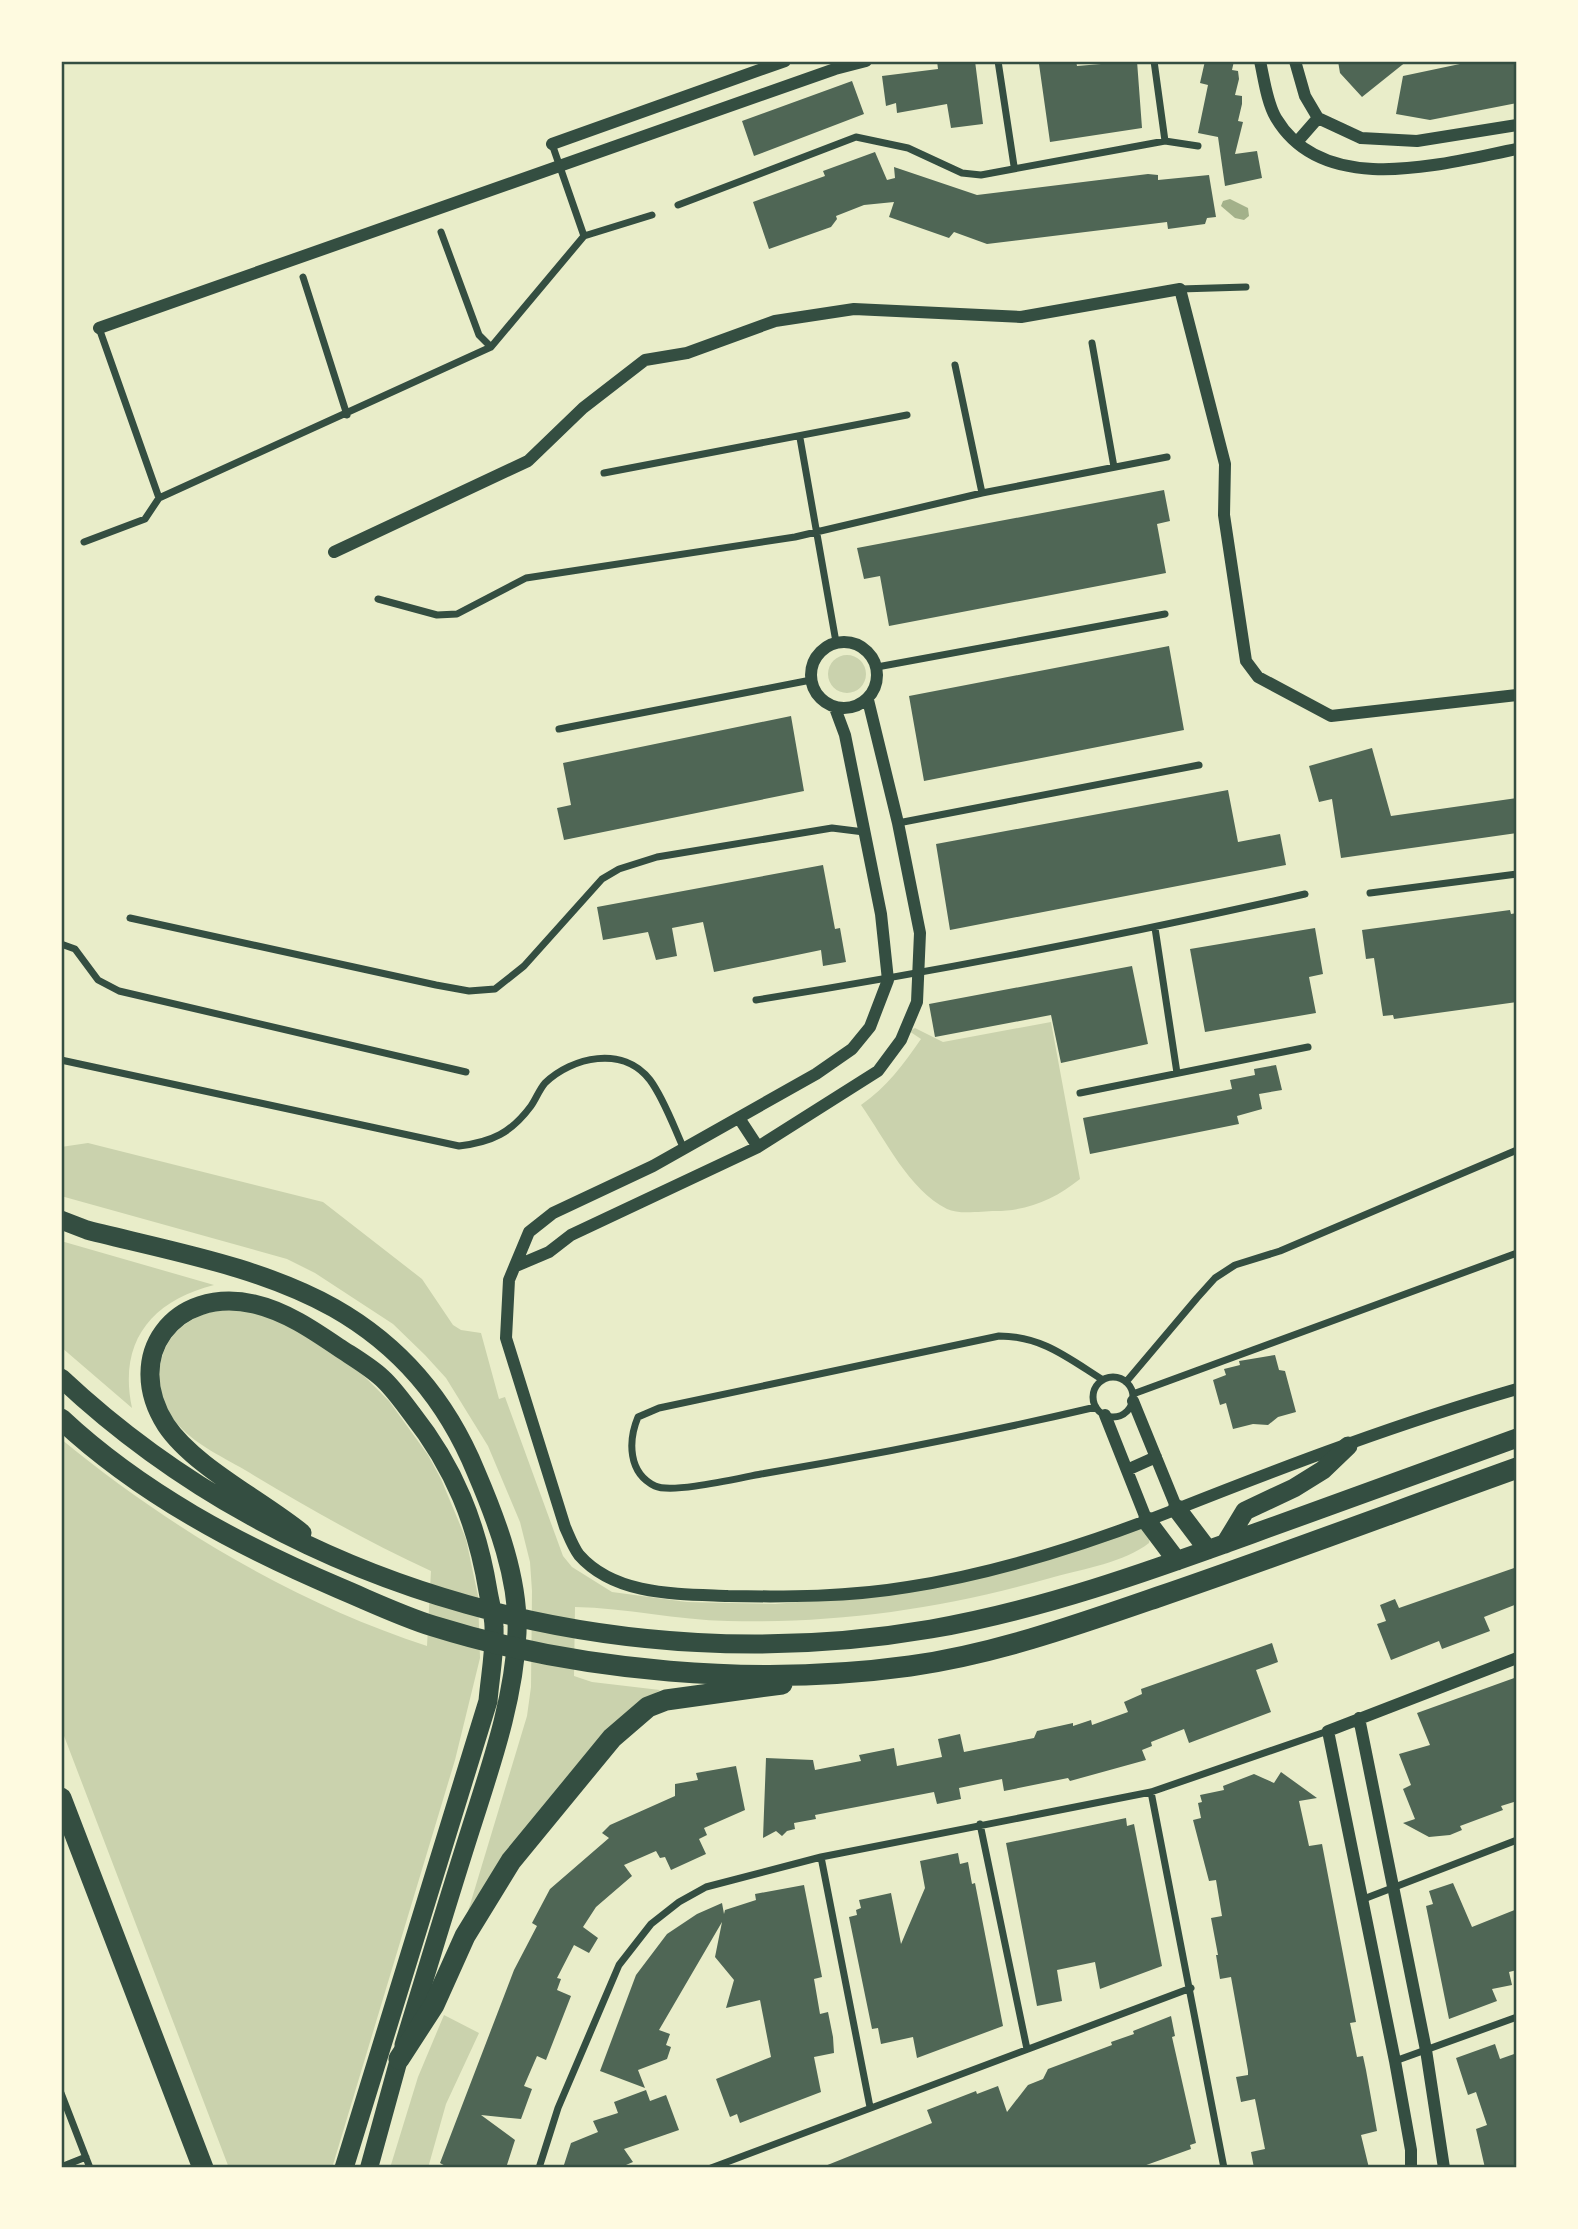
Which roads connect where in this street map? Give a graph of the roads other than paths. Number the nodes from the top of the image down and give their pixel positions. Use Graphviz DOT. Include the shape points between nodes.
graph roads {
  1 [pos="866,61"];
  2 [pos="998,61"];
  3 [pos="1154,61"];
  4 [pos="1260,61"];
  5 [pos="1295,61"];
  6 [pos="781,62"];
  7 [pos="834,65"];
  8 [pos="1318,118"];
  9 [pos="1517,125"];
  10 [pos="1165,141"];
  11 [pos="1297,142"];
  12 [pos="552,144"];
  13 [pos="1198,146"];
  14 [pos="1517,149"];
  15 [pos="561,166"];
  16 [pos="1014,166"];
  17 [pos="678,205"];
  18 [pos="652,215"];
  19 [pos="441,232"];
  20 [pos="584,236"];
  21 [pos="303,277"];
  22 [pos="1246,288"];
  23 [pos="1180,289"];
  24 [pos="99,328"];
  25 [pos="1092,343"];
  26 [pos="491,347"];
  27 [pos="954,365"];
  28 [pos="347,415"];
  29 [pos="907,415"];
  30 [pos="800,438"];
  31 [pos="1167,457"];
  32 [pos="1114,467"];
  33 [pos="604,473"];
  34 [pos="982,493"];
  35 [pos="159,499"];
  36 [pos="816,532"];
  37 [pos="84,542"];
  38 [pos="334,552"];
  39 [pos="378,600"];
  40 [pos="1165,614"];
  41 [pos="836,642"];
  42 [pos="877,667"];
  43 [pos="811,680"];
  44 [pos="1517,695"];
  45 [pos="868,700"];
  46 [pos="835,708"];
  47 [pos="559,729"];
  48 [pos="1199,765"];
  49 [pos="898,822"];
  50 [pos="864,832"];
  51 [pos="1517,874"];
  52 [pos="1370,893"];
  53 [pos="1305,894"];
  54 [pos="130,918"];
  55 [pos="1155,928"];
  56 [pos="61,944"];
  57 [pos="920,973"];
  58 [pos="888,980"];
  59 [pos="756,1000"];
  60 [pos="1308,1047"];
  61 [pos="61,1060"];
  62 [pos="466,1072"];
  63 [pos="1177,1073"];
  64 [pos="1080,1093"];
  65 [pos="740,1118"];
  66 [pos="684,1147"];
  67 [pos="758,1147"];
  68 [pos="1517,1150"];
  69 [pos="61,1220"];
  70 [pos="1517,1254"];
  71 [pos="516,1266"];
  72 [pos="61,1378"];
  73 [pos="1103,1380"];
  74 [pos="1126,1382"];
  75 [pos="1517,1389"];
  76 [pos="1133,1397"];
  77 [pos="1101,1411"];
  78 [pos="61,1419"];
  79 [pos="1517,1438"];
  80 [pos="1348,1446"];
  81 [pos="1156,1457"];
  82 [pos="1517,1468"];
  83 [pos="1127,1470"];
  84 [pos="1177,1509"];
  85 [pos="1147,1521"];
  86 [pos="1217,1547"];
  87 [pos="333,1558"];
  88 [pos="1177,1561"];
  89 [pos="1517,1658"];
  90 [pos="826,1675"];
  91 [pos="1359,1718"];
  92 [pos="1328,1731"];
  93 [pos="1151,1792"];
  94 [pos="61,1798"];
  95 [pos="980,1824"];
  96 [pos="1517,1840"];
  97 [pos="821,1857"];
  98 [pos="1393,1886"];
  99 [pos="1360,1901"];
  100 [pos="1191,1988"];
  101 [pos="1517,2017"];
  102 [pos="1027,2049"];
  103 [pos="1426,2050"];
  104 [pos="399,2059"];
  105 [pos="1395,2061"];
  106 [pos="61,2093"];
  107 [pos="870,2107"];
  108 [pos="86,2157"];
  109 [pos="61,2167"];
  110 [pos="1224,2167"];
  111 [pos="90,2168"];
  112 [pos="203,2168"];
  113 [pos="344,2168"];
  114 [pos="369,2168"];
  115 [pos="539,2168"];
  116 [pos="711,2168"];
  117 [pos="1411,2168"];
  118 [pos="1444,2168"];
  1 -- 7 [label="street"];
  2 -- 16 [label="street"];
  3 -- 10 [label="street"];
  4 -- 11 [label="street" via="1276,118"];
  5 -- 8 [label="street" via="1305,96"];
  6 -- 12 [label="street"];
  7 -- 15 [label="street"];
  8 -- 9 [label="street" via="1361,138 1386,142"];
  8 -- 11 [label="street"];
  10 -- 13 [label="street"];
  10 -- 16 [label="street"];
  11 -- 14 [label="street" via="1326,161 1363,169 1413,169"];
  12 -- 15 [label="street"];
  15 -- 20 [label="street"];
  15 -- 24 [label="street"];
  16 -- 17 [label="street" via="981,174 962,173 908,148 856,137"];
  18 -- 20 [label="street"];
  19 -- 26 [label="street" via="479,335"];
  20 -- 26 [label="street"];
  21 -- 28 [label="street"];
  22 -- 23 [label="street"];
  23 -- 38 [label="street" via="1021,317 854,309 775,321 687,353 645,360 583,408 528,461"];
  23 -- 44 [label="street" via="1225,464 1224,515 1246,661 1258,677 1331,716"];
  24 -- 35 [label="street"];
  25 -- 32 [label="street"];
  26 -- 28 [label="street"];
  27 -- 34 [label="street"];
  28 -- 35 [label="street"];
  29 -- 30 [label="street"];
  30 -- 33 [label="street"];
  30 -- 36 [label="street"];
  31 -- 32 [label="street"];
  32 -- 34 [label="street"];
  34 -- 36 [label="street"];
  35 -- 37 [label="street" via="145,519"];
  36 -- 39 [label="street" via="526,578 457,614 437,615"];
  36 -- 41 [label="street"];
  40 -- 42 [label="street"];
  41 -- 42 [label="street" via="862,646"];
  41 -- 43 [label="street" via="816,656"];
  42 -- 45 [label="street" via="875,690"];
  43 -- 46 [label="street" via="823,702"];
  43 -- 47 [label="street"];
  45 -- 46 [label="street" via="853,708"];
  45 -- 49 [label="street"];
  46 -- 50 [label="street" via="845,735"];
  48 -- 49 [label="street"];
  49 -- 57 [label="street" via="920,933"];
  50 -- 54 [label="street" via="832,828 657,857 619,869 602,879 524,966 495,989 458,989"];
  50 -- 58 [label="street" via="881,914"];
  51 -- 52 [label="street"];
  53 -- 55 [label="street"];
  55 -- 57 [label="street"];
  55 -- 63 [label="street"];
  56 -- 62 [label="street" via="75,949 98,980 119,991"];
  57 -- 58 [label="street"];
  57 -- 67 [label="street" via="910,1022 888,1061 830,1104"];
  58 -- 59 [label="street"];
  58 -- 65 [label="street" via="870,1027 852,1049"];
  60 -- 63 [label="street"];
  61 -- 66 [label="street" via="459,1146 496,1139 514,1127 544,1085 569,1064 601,1057 631,1064 649,1079"];
  63 -- 64 [label="street"];
  65 -- 66 [label="street"];
  65 -- 67 [label="street"];
  66 -- 71 [label="street" via="553,1213 529,1233"];
  67 -- 71 [label="street"];
  68 -- 74 [label="street" via="1279,1251 1235,1265 1206,1288"];
  69 -- 104 [label="highway" via="278,1282 334,1308 386,1343 421,1377 449,1415 485,1492 511,1577 517,1632 507,1705"];
  70 -- 76 [label="street"];
  71 -- 85 [label="street" via="509,1280 506,1338 565,1527 577,1553 596,1571 638,1589 763,1597 908,1587 1005,1566"];
  72 -- 87 [label="highway" via="159,1460 249,1515"];
  73 -- 74 [label="street"];
  73 -- 77 [label="street" via="1094,1393"];
  73 -- 77 [label="street" via="1043,1344 1024,1336 999,1336 659,1408 638,1417 631,1435 632,1457 640,1476 658,1488 691,1486"];
  74 -- 76 [label="street"];
  75 -- 80 [label="street"];
  76 -- 77 [label="street" via="1119,1416"];
  76 -- 81 [label="street"];
  77 -- 83 [label="street"];
  78 -- 90 [label="highway" via="93,1448 219,1532 431,1625 565,1658 719,1673"];
  79 -- 86 [label="highway"];
  80 -- 84 [label="street"];
  80 -- 86 [label="highway" via="1323,1470 1245,1511"];
  81 -- 83 [label="street"];
  81 -- 84 [label="street"];
  82 -- 90 [label="highway" via="1042,1637 914,1665"];
  83 -- 85 [label="street"];
  84 -- 85 [label="street"];
  84 -- 86 [label="highway"];
  85 -- 88 [label="highway"];
  86 -- 88 [label="highway"];
  87 -- 88 [label="highway" via="431,1593 573,1630 678,1644 760,1645 930,1629 1077,1594"];
  87 -- 113 [label="highway" via="276,1511 183,1446 166,1425 150,1377 167,1325 181,1312 203,1303 255,1304 288,1316 383,1378 435,1443 466,1502 481,1549 494,1626 488,1701"];
  89 -- 91 [label="street"];
  90 -- 104 [label="highway" via="666,1700 648,1707 612,1738 511,1861 465,1936 434,2006"];
  91 -- 92 [label="street"];
  91 -- 98 [label="street"];
  92 -- 93 [label="street"];
  92 -- 99 [label="street"];
  93 -- 95 [label="street"];
  93 -- 100 [label="street"];
  94 -- 112 [label="highway"];
  95 -- 97 [label="street"];
  95 -- 102 [label="street"];
  96 -- 98 [label="street"];
  97 -- 107 [label="street"];
  97 -- 115 [label="street" via="706,1887 651,1924 620,1965 594,2020"];
  98 -- 99 [label="street"];
  98 -- 103 [label="street"];
  99 -- 105 [label="street"];
  100 -- 102 [label="street"];
  100 -- 110 [label="street"];
  101 -- 103 [label="street"];
  102 -- 107 [label="street"];
  103 -- 105 [label="street"];
  103 -- 118 [label="street"];
  104 -- 114 [label="main road"];
  105 -- 117 [label="street"];
  106 -- 108 [label="street"];
  107 -- 116 [label="street"];
  108 -- 109 [label="street"];
  108 -- 111 [label="street"];
}
